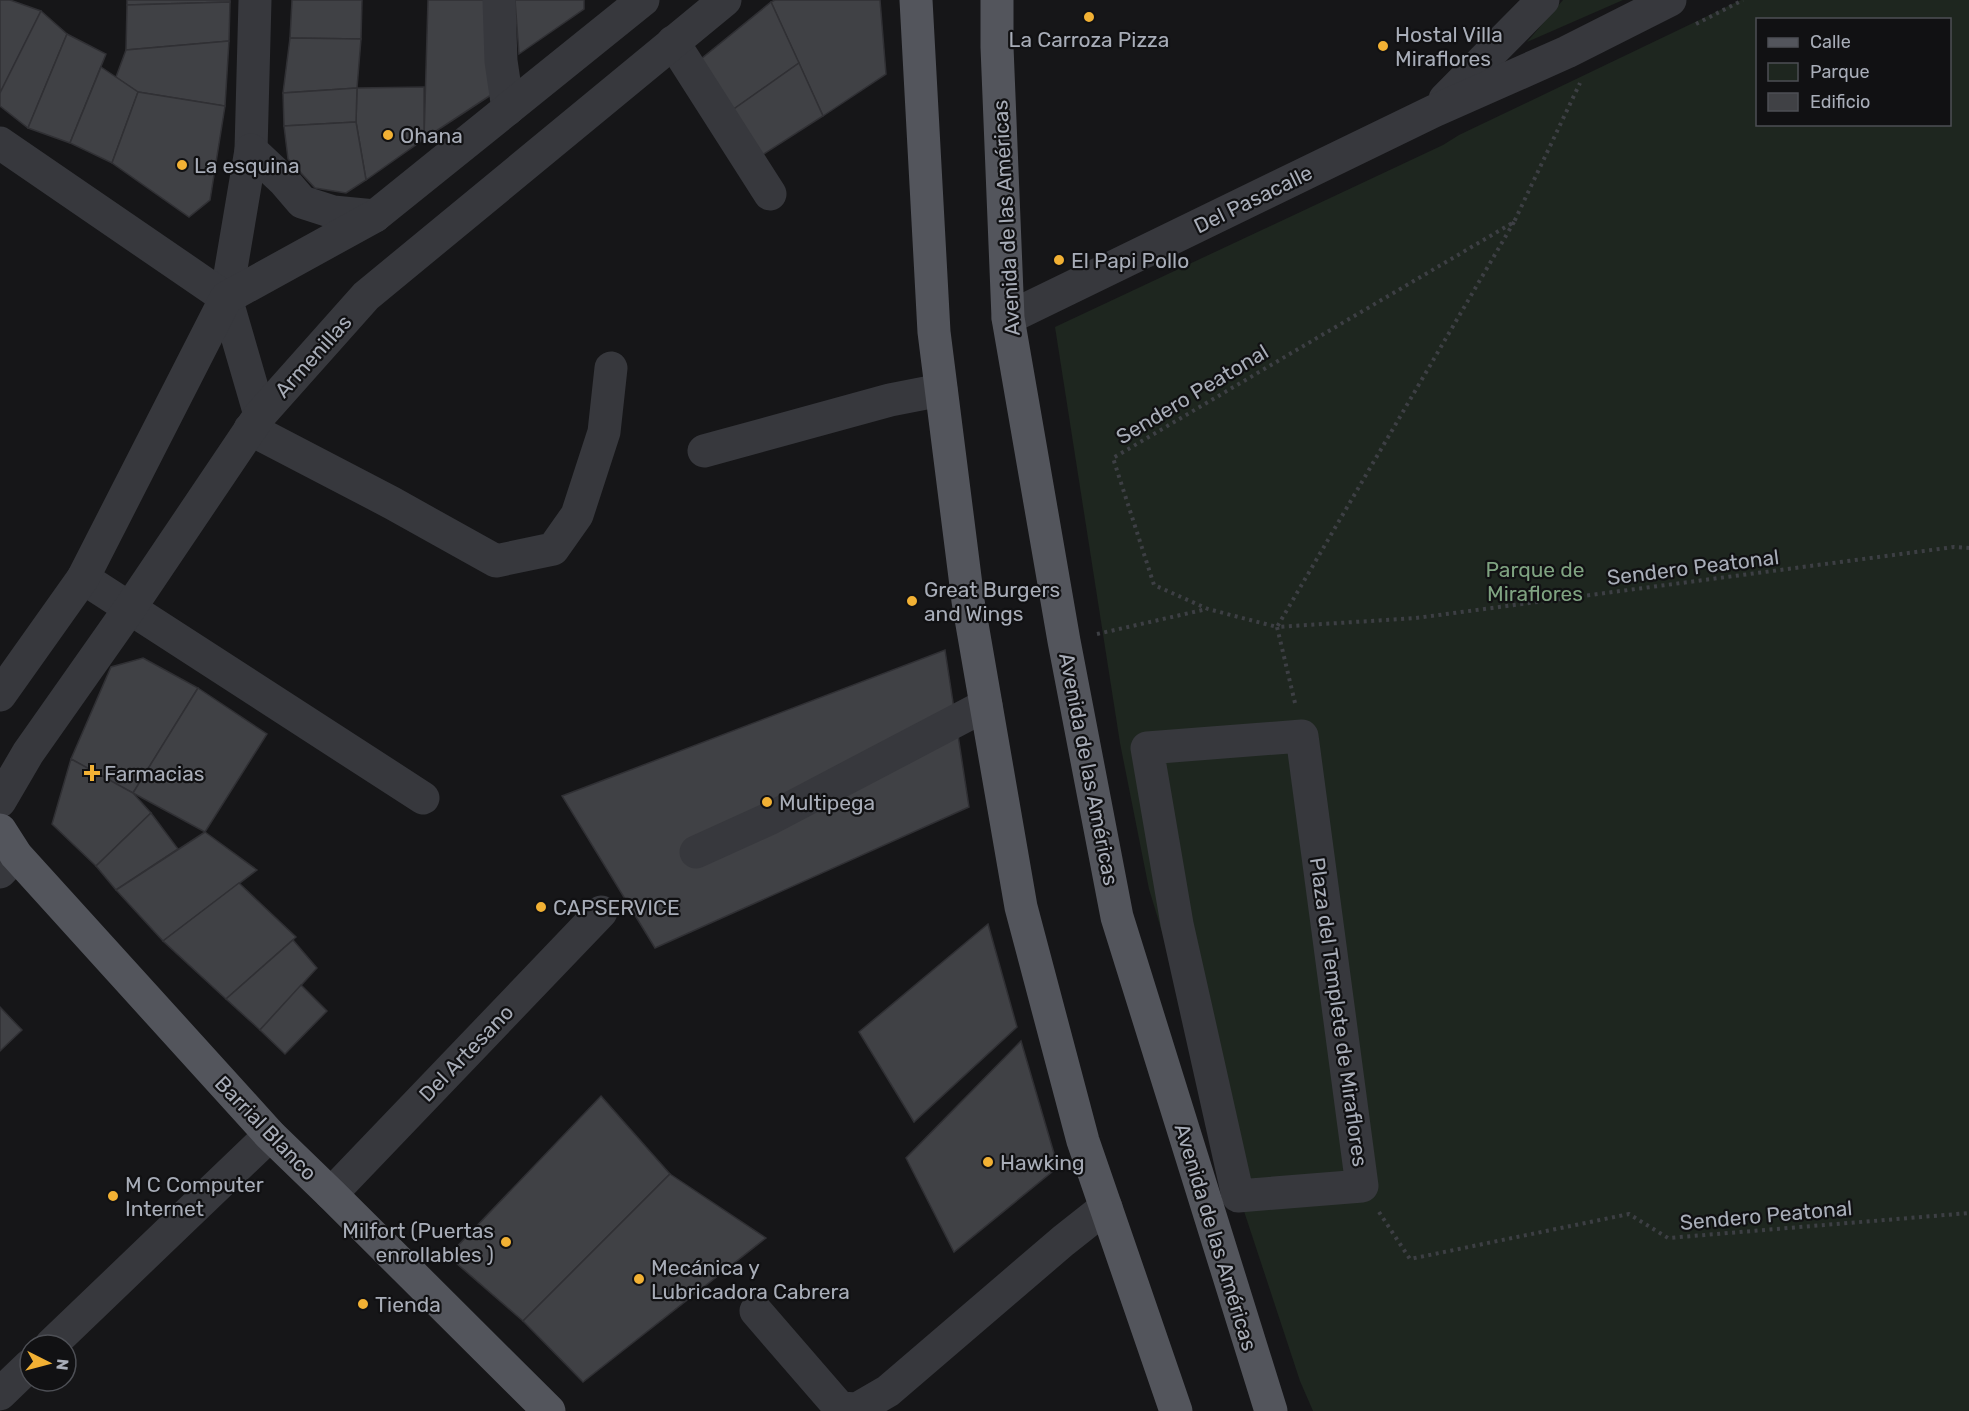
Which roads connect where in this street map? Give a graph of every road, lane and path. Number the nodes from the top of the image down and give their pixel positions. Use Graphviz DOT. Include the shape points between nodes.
graph roads {
  1 [pos="255,0"];
  2 [pos="499,0"];
  3 [pos="643,0"];
  4 [pos="725,0"];
  5 [pos="916,0"];
  6 [pos="997,0"];
  7 [pos="1543,0"];
  8 [pos="1670,0"];
  9 [pos="673,42"];
  10 [pos="1581,81"];
  11 [pos="508,109"];
  12 [pos="1434,111"];
  13 [pos="0,143"];
  14 [pos="251,150"];
  15 [pos="770,194"];
  16 [pos="375,216"];
  17 [pos="1514,222"];
  18 [pos="226,298"];
  19 [pos="1008,318"];
  20 [pos="611,368"];
  21 [pos="941,390"];
  22 [pos="255,422"];
  23 [pos="704,451"];
  24 [pos="1969,548"];
  25 [pos="83,578"];
  26 [pos="130,608"];
  27 [pos="1208,609"];
  28 [pos="1277,627"];
  29 [pos="1064,641"];
  30 [pos="0,695"];
  31 [pos="986,705"];
  32 [pos="1302,736"];
  33 [pos="423,798"];
  34 [pos="0,801"];
  35 [pos="5,852"];
  36 [pos="696,852"];
  37 [pos="601,912"];
  38 [pos="270,1135"];
  39 [pos="1362,1186"];
  40 [pos="331,1194"];
  41 [pos="1106,1207"];
  42 [pos="1969,1213"];
  43 [pos="756,1311"];
  44 [pos="64,1333"];
  45 [pos="18,1377"];
  46 [pos="0,1394"];
  47 [pos="549,1411"];
  48 [pos="1176,1411"];
  49 [pos="1271,1411"];
  1 -- 14 [label="street"];
  2 -- 11 [label="street" via="501,61"];
  3 -- 11 [label="street"];
  4 -- 9 [label="street, Armenillas"];
  5 -- 21 [label="main road" via="933,332"];
  6 -- 19 [label="main road, Avenida de las Américas"];
  7 -- 12 [label="street, Del Pasacalle"];
  8 -- 12 [label="street, Del Pasacalle" via="1567,52"];
  9 -- 15 [label="street"];
  9 -- 22 [label="street, Armenillas" via="366,296"];
  10 -- 17 [label="path"];
  11 -- 16 [label="street"];
  12 -- 19 [label="street, Del Pasacalle"];
  13 -- 18 [label="street"];
  14 -- 16 [label="street" via="302,202 333,212"];
  14 -- 18 [label="street"];
  16 -- 18 [label="street"];
  17 -- 27 [label="path, Sendero Peatonal" via="1113,458 1154,585"];
  17 -- 28 [label="path"];
  18 -- 22 [label="street"];
  18 -- 25 [label="street"];
  19 -- 29 [label="main road, Avenida de las Américas"];
  20 -- 22 [label="street" via="604,432 577,515 553,549 496,561"];
  21 -- 23 [label="street" via="890,400"];
  21 -- 31 [label="main road" via="968,601"];
  22 -- 26 [label="street, Armenillas"];
  24 -- 28 [label="path, Sendero Peatonal" via="1416,618"];
  25 -- 26 [label="street"];
  25 -- 30 [label="street"];
  26 -- 33 [label="street"];
  26 -- 34 [label="street, Armenillas" via="28,753"];
  27 -- 28 [label="path, Sendero Peatonal"];
  27 -- 29 [label="path"];
  28 -- 32 [label="path"];
  29 -- 49 [label="main road, Avenida de las Américas" via="1117,917"];
  31 -- 36 [label="street" via="771,818"];
  31 -- 41 [label="main road" via="1021,907 1083,1141"];
  32 -- 39 [label="street, Plaza del Templete de Miraflores"];
  32 -- 39 [label="street, Plaza del Templete de Miraflores" via="1147,748 1178,924 1238,1196"];
  35 -- 38 [label="main road, Barrial Blanco"];
  37 -- 40 [label="street, Del Artesano"];
  38 -- 40 [label="main road, Barrial Blanco"];
  38 -- 44 [label="street"];
  39 -- 42 [label="path, Sendero Peatonal" via="1410,1258 1629,1214 1668,1238"];
  40 -- 47 [label="main road, Barrial Blanco"];
  41 -- 43 [label="street" via="888,1391 857,1409 840,1408"];
  41 -- 48 [label="main road"];
  45 -- 46 [label="street"];
}
